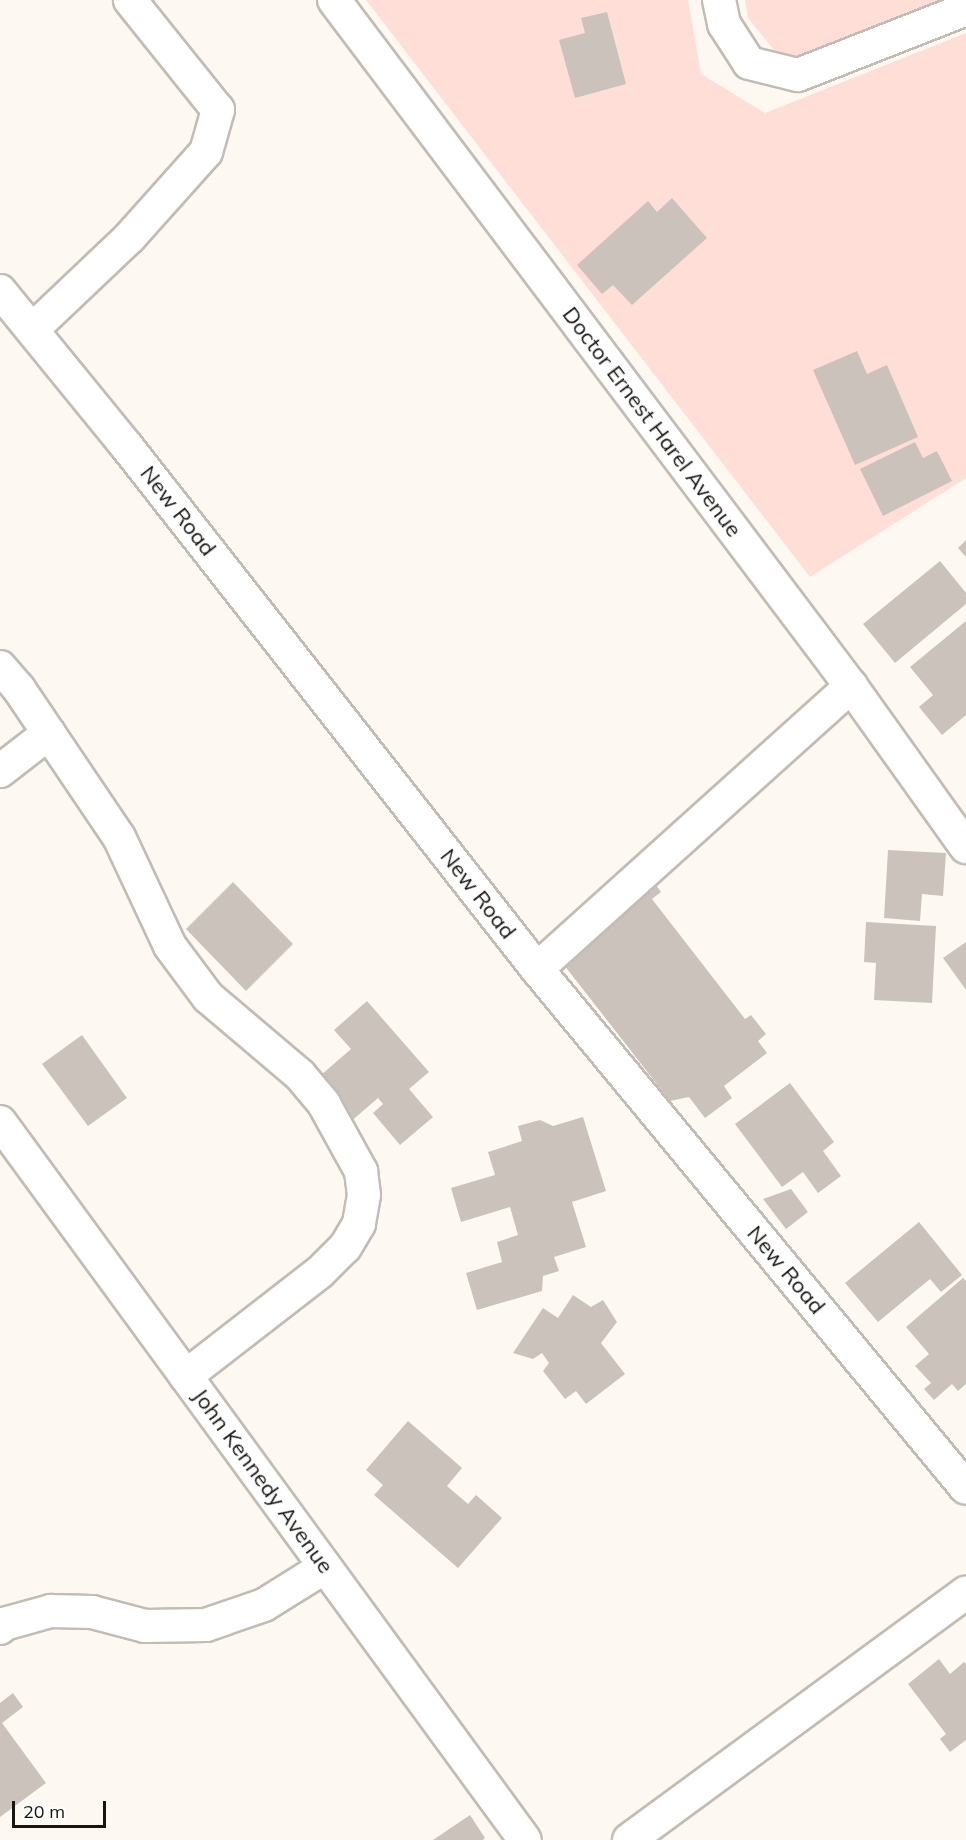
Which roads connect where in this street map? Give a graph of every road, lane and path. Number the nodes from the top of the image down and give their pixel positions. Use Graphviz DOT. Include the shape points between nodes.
graph roads {
  1 [pos="130,0"];
  2 [pos="334,0"];
  3 [pos="719,0"];
  4 [pos="966,9"];
  5 [pos="0,291"];
  6 [pos="32,330"];
  7 [pos="0,667"];
  8 [pos="851,686"];
  9 [pos="49,734"];
  10 [pos="0,771"];
  11 [pos="966,847"];
  12 [pos="537,969"];
  13 [pos="0,1122"];
  14 [pos="186,1376"];
  15 [pos="966,1488"];
  16 [pos="326,1567"];
  17 [pos="966,1593"];
  18 [pos="0,1628"];
  19 [pos="525,1840"];
  20 [pos="629,1840"];
  1 -- 6 [label="street" via="218,110 206,152 129,238"];
  2 -- 8 [label="street, Doctor Ernest Harel Avenue"];
  3 -- 4 [label="street" via="724,24 749,63 798,75"];
  5 -- 6 [label="street, New Road"];
  6 -- 12 [label="street, New Road"];
  7 -- 9 [label="street"];
  8 -- 11 [label="street, Doctor Ernest Harel Avenue"];
  8 -- 12 [label="street"];
  9 -- 10 [label="street"];
  9 -- 14 [label="street" via="119,837 170,946 208,997 300,1075 324,1104 361,1171 364,1195 359,1224 345,1247 320,1272"];
  12 -- 15 [label="street, New Road"];
  13 -- 14 [label="street, John Kennedy Avenue"];
  14 -- 16 [label="street, John Kennedy Avenue"];
  16 -- 18 [label="street" via="264,1605 206,1625 145,1626 92,1612 51,1611"];
  16 -- 19 [label="street, John Kennedy Avenue"];
  17 -- 20 [label="street"];
}
